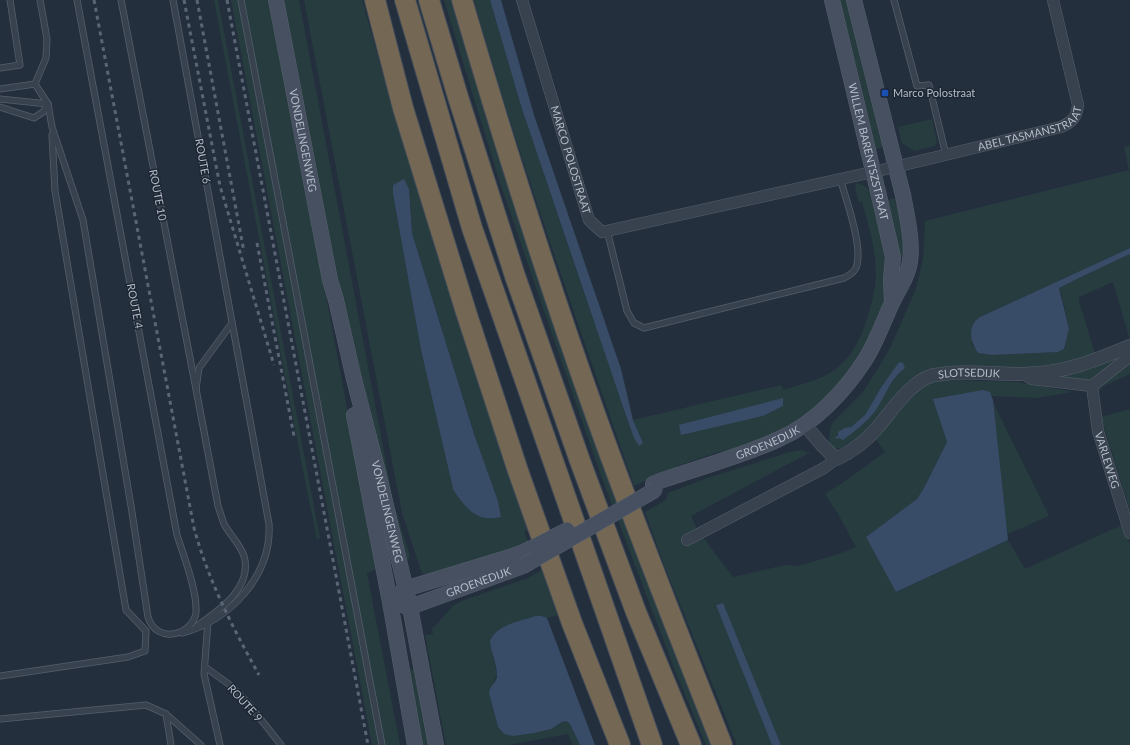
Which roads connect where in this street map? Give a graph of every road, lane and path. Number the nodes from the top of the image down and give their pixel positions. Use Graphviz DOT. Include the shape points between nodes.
graph roads {
  1 [pos="10,0"];
  2 [pos="40,0"];
  3 [pos="77,0"];
  4 [pos="121,0"];
  5 [pos="173,0"];
  6 [pos="241,0"];
  7 [pos="276,0"];
  8 [pos="375,0"];
  9 [pos="405,0"];
  10 [pos="429,0"];
  11 [pos="462,0"];
  12 [pos="522,0"];
  13 [pos="832,0"];
  14 [pos="854,0"];
  15 [pos="894,0"];
  16 [pos="1053,0"];
  17 [pos="0,68"];
  18 [pos="36,84"];
  19 [pos="0,89"];
  20 [pos="0,99"];
  21 [pos="48,104"];
  22 [pos="0,107"];
  23 [pos="52,127"];
  24 [pos="946,156"];
  25 [pos="896,167"];
  26 [pos="873,172"];
  27 [pos="840,178"];
  28 [pos="607,230"];
  29 [pos="330,280"];
  30 [pos="892,304"];
  31 [pos="232,323"];
  32 [pos="1130,346"];
  33 [pos="1130,356"];
  34 [pos="1025,374"];
  35 [pos="1092,386"];
  36 [pos="196,390"];
  37 [pos="805,425"];
  38 [pos="836,459"];
  39 [pos="654,487"];
  40 [pos="1130,533"];
  41 [pos="687,540"];
  42 [pos="521,560"];
  43 [pos="400,568"];
  44 [pos="429,582"];
  45 [pos="405,589"];
  46 [pos="598,590"];
  47 [pos="390,602"];
  48 [pos="410,607"];
  49 [pos="196,612"];
  50 [pos="203,624"];
  51 [pos="172,634"];
  52 [pos="205,667"];
  53 [pos="0,676"];
  54 [pos="166,714"];
  55 [pos="0,719"];
  56 [pos="171,745"];
  57 [pos="201,745"];
  58 [pos="220,745"];
  59 [pos="280,745"];
  60 [pos="382,745"];
  61 [pos="415,745"];
  62 [pos="436,745"];
  63 [pos="620,745"];
  64 [pos="652,745"];
  65 [pos="663,745"];
  66 [pos="691,745"];
  67 [pos="722,745"];
  1 -- 17 [label="lane" via="20,65"];
  2 -- 18 [label="lane" via="47,39 46,58"];
  3 -- 49 [label="lane, ROUTE 4" via="177,535 195,595"];
  4 -- 36 [label="lane, ROUTE 10"];
  5 -- 31 [label="lane, ROUTE 6"];
  6 -- 60 [label="lane"];
  7 -- 29 [label="main road, VONDELINGENWEG"];
  8 -- 63 [label="highway" via="403,108 493,396 572,623"];
  9 -- 46 [label="highway" via="472,228"];
  10 -- 66 [label="highway" via="514,276 636,612"];
  11 -- 67 [label="highway" via="538,249 593,408"];
  12 -- 28 [label="street, MARCO POLOSTRAAT" via="589,220 602,232"];
  13 -- 26 [label="main road, WILLEM BARENTSZSTRAAT"];
  14 -- 25 [label="main road, WILLEM BARENTSZSTRAAT"];
  15 -- 24 [label="lane" via="917,86 929,85"];
  16 -- 24 [label="street, ABEL TASMANSTRAAT" via="1078,105 1075,118 1061,127"];
  18 -- 19 [label="lane"];
  18 -- 21 [label="lane"];
  20 -- 21 [label="lane"];
  21 -- 22 [label="lane" via="43,112 34,118"];
  21 -- 23 [label="lane"];
  23 -- 51 [label="lane" via="83,220 148,617 154,629 166,635"];
  23 -- 53 [label="lane" via="55,191 126,610 146,631 145,652 128,657"];
  24 -- 25 [label="street, ABEL TASMANSTRAAT"];
  25 -- 26 [label="street, ABEL TASMANSTRAAT"];
  25 -- 30 [label="main road, WILLEM BARENTSZSTRAAT" via="911,252 908,270"];
  26 -- 27 [label="street"];
  26 -- 30 [label="main road, WILLEM BARENTSZSTRAAT" via="893,258"];
  27 -- 28 [label="street"];
  27 -- 28 [label="lane" via="858,244 859,256 855,270 844,278 644,328 634,323 627,311"];
  29 -- 43 [label="main road, VONDELINGENWEG"];
  29 -- 47 [label="main road, VONDELINGENWEG" via="330,301"];
  30 -- 37 [label="main road, WILLEM BARENTSZSTRAAT" via="880,333 862,365 829,404"];
  31 -- 36 [label="lane" via="199,368"];
  31 -- 50 [label="lane, ROUTE 6" via="269,524 269,541 256,576 243,596 231,607"];
  32 -- 34 [label="street, SLOTSEDIJK" via="1076,367"];
  33 -- 35 [label="street"];
  34 -- 35 [label="street" via="1032,379"];
  34 -- 38 [label="street, SLOTSEDIJK" via="959,372 931,376 920,381 898,401 876,429"];
  35 -- 40 [label="street, VARLEWEG" via="1098,431"];
  36 -- 50 [label="lane, ROUTE 10" via="218,506 224,523 244,556 245,568 245,576 236,592"];
  37 -- 38 [label="street"];
  37 -- 39 [label="main road, GROENEDIJK" via="782,438 684,473"];
  38 -- 41 [label="street, SLOTSEDIJK" via="824,468"];
  39 -- 42 [label="main road, GROENEDIJK, bridge"];
  39 -- 42 [label="main road, GROENEDIJK, bridge" via="536,546"];
  42 -- 44 [label="main road, GROENEDIJK"];
  42 -- 48 [label="main road, GROENEDIJK"];
  43 -- 44 [label="main road" via="414,578"];
  43 -- 45 [label="main road, VONDELINGENWEG"];
  44 -- 45 [label="main road, GROENEDIJK"];
  45 -- 47 [label="main road, GROENEDIJK"];
  45 -- 48 [label="main road, VONDELINGENWEG"];
  46 -- 64 [label="highway"];
  46 -- 65 [label="highway"];
  47 -- 48 [label="main road"];
  47 -- 61 [label="main road, VONDELINGENWEG"];
  48 -- 62 [label="main road, VONDELINGENWEG"];
  49 -- 50 [label="lane, ROUTE 4"];
  49 -- 51 [label="lane" via="192,623"];
  50 -- 51 [label="lane, ROUTE 6" via="189,631"];
  50 -- 52 [label="lane" via="207,639"];
  52 -- 58 [label="lane" via="204,674"];
  52 -- 59 [label="lane, ROUTE 9" via="230,685 248,703"];
  54 -- 55 [label="lane" via="146,705"];
  54 -- 56 [label="lane"];
  54 -- 57 [label="lane"];
}
